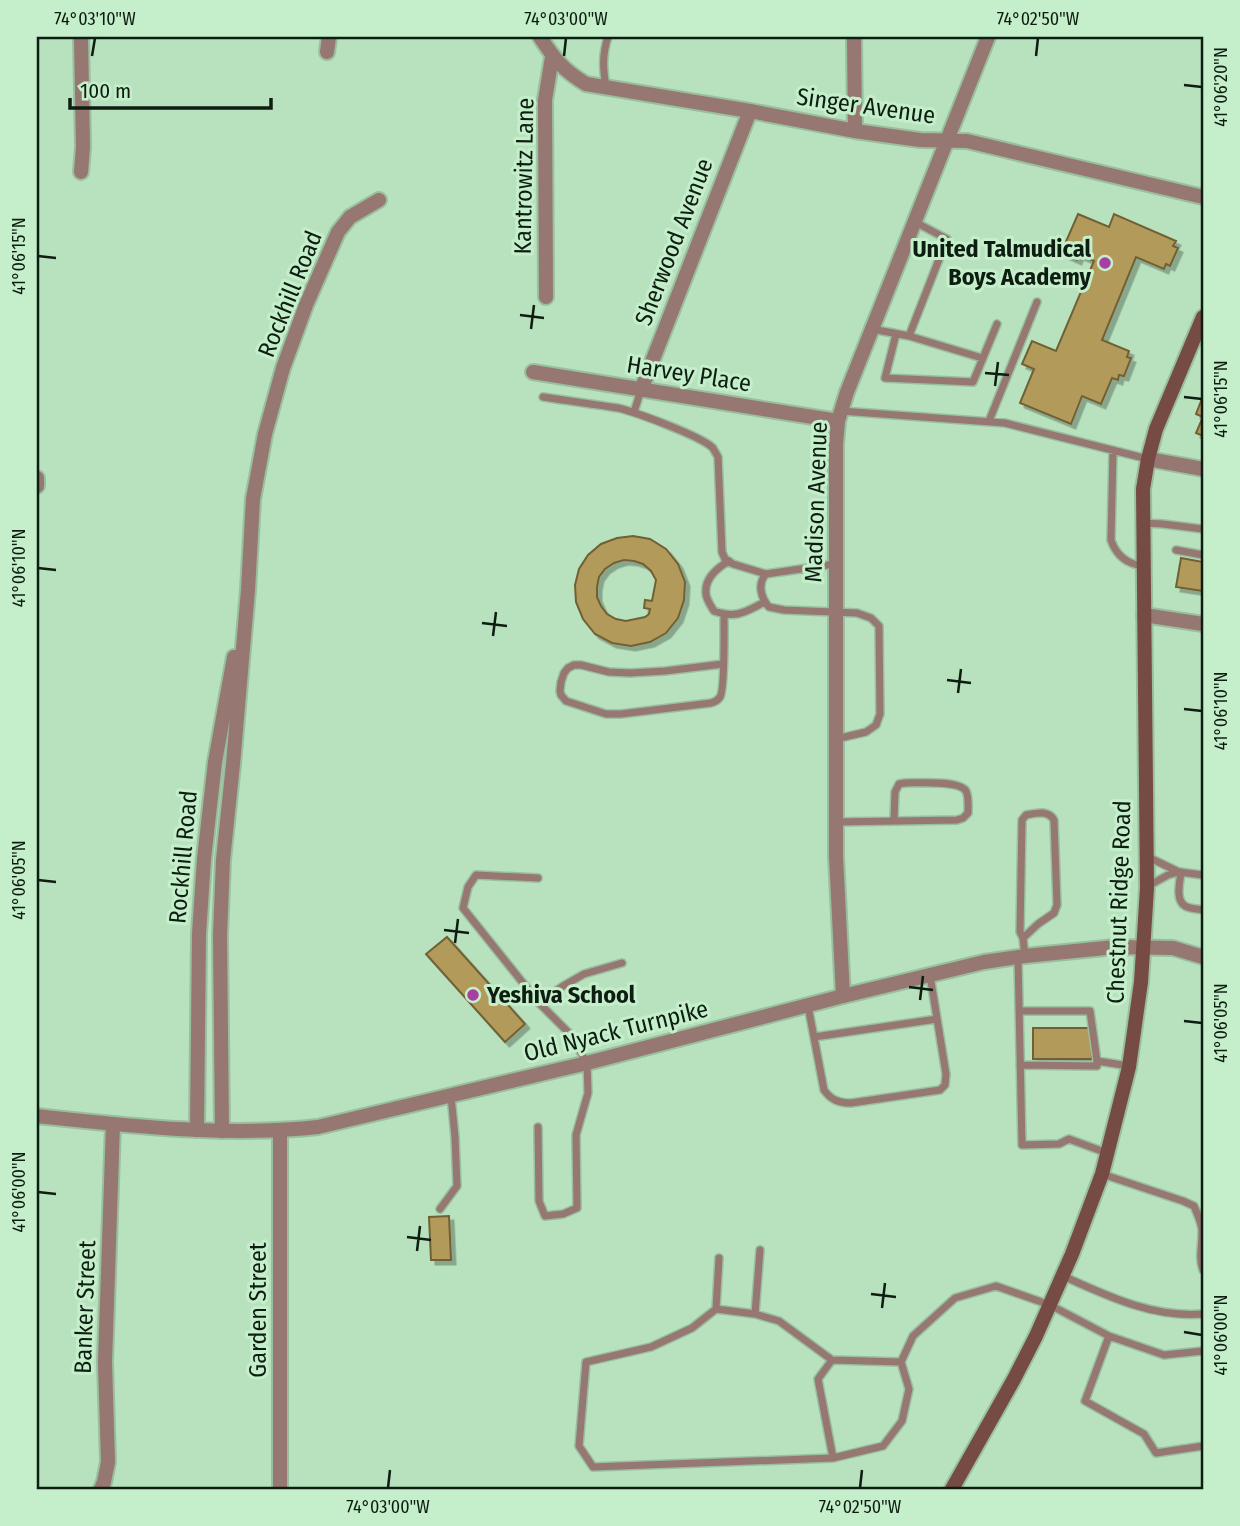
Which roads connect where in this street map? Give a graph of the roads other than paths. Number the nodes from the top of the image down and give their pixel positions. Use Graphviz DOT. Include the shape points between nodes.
graph roads {
  1 [pos="81,37"];
  2 [pos="540,37"];
  3 [pos="608,37"];
  4 [pos="854,37"];
  5 [pos="988,37"];
  6 [pos="552,57"];
  7 [pos="607,88"];
  8 [pos="750,111"];
  9 [pos="855,131"];
  10 [pos="948,140"];
  11 [pos="81,172"];
  12 [pos="1203,197"];
  13 [pos="379,200"];
  14 [pos="915,222"];
  15 [pos="546,297"];
  16 [pos="1037,302"];
  17 [pos="1203,317"];
  18 [pos="997,324"];
  19 [pos="872,329"];
  20 [pos="896,334"];
  21 [pos="909,336"];
  22 [pos="982,358"];
  23 [pos="533,372"];
  24 [pos="641,390"];
  25 [pos="542,397"];
  26 [pos="634,412"];
  27 [pos="840,416"];
  28 [pos="989,421"];
  29 [pos="1113,451"];
  30 [pos="1148,459"];
  31 [pos="1203,469"];
  32 [pos="37,478"];
  33 [pos="37,486"];
  34 [pos="1143,523"];
  35 [pos="1203,529"];
  36 [pos="1175,550"];
  37 [pos="1203,555"];
  38 [pos="729,561"];
  39 [pos="836,564"];
  40 [pos="1143,566"];
  41 [pos="766,574"];
  42 [pos="248,590"];
  43 [pos="767,604"];
  44 [pos="836,612"];
  45 [pos="724,615"];
  46 [pos="1144,615"];
  47 [pos="1203,624"];
  48 [pos="723,664"];
  49 [pos="836,739"];
  50 [pos="894,821"];
  51 [pos="836,822"];
  52 [pos="1147,856"];
  53 [pos="1180,872"];
  54 [pos="1203,875"];
  55 [pos="538,878"];
  56 [pos="1147,886"];
  57 [pos="1203,910"];
  58 [pos="1020,916"];
  59 [pos="1038,924"];
  60 [pos="1023,938"];
  61 [pos="1144,947"];
  62 [pos="1022,956"];
  63 [pos="1203,957"];
  64 [pos="622,963"];
  65 [pos="930,975"];
  66 [pos="842,996"];
  67 [pos="539,1003"];
  68 [pos="808,1005"];
  69 [pos="1019,1011"];
  70 [pos="937,1019"];
  71 [pos="814,1037"];
  72 [pos="1097,1061"];
  73 [pos="587,1063"];
  74 [pos="1020,1065"];
  75 [pos="1129,1067"];
  76 [pos="451,1096"];
  77 [pos="37,1116"];
  78 [pos="113,1124"];
  79 [pos="538,1127"];
  80 [pos="197,1130"];
  81 [pos="222,1131"];
  82 [pos="280,1131"];
  83 [pos="1107,1153"];
  84 [pos="1102,1174"];
  85 [pos="440,1209"];
  86 [pos="760,1250"];
  87 [pos="719,1258"];
  88 [pos="1203,1270"];
  89 [pos="1063,1276"];
  90 [pos="1050,1305"];
  91 [pos="716,1309"];
  92 [pos="755,1314"];
  93 [pos="1203,1314"];
  94 [pos="1109,1336"];
  95 [pos="1203,1351"];
  96 [pos="832,1360"];
  97 [pos="901,1362"];
  98 [pos="1203,1446"];
  99 [pos="833,1458"];
  100 [pos="101,1489"];
  101 [pos="281,1489"];
  102 [pos="952,1489"];
  1 -- 11 [label="street"];
  2 -- 6 [label="street, Singer Avenue"];
  3 -- 7 [label="lane" via="603,54"];
  4 -- 9 [label="street"];
  5 -- 10 [label="street, Madison Avenue"];
  6 -- 7 [label="street, Singer Avenue" via="586,84"];
  6 -- 15 [label="street, Kantrowitz Lane" via="545,100"];
  7 -- 8 [label="street, Singer Avenue"];
  8 -- 9 [label="street, Singer Avenue"];
  8 -- 24 [label="street, Sherwood Avenue"];
  9 -- 10 [label="street, Singer Avenue"];
  10 -- 12 [label="street, Singer Avenue"];
  10 -- 14 [label="street, Madison Avenue"];
  13 -- 42 [label="street, Rockhill Road" via="350,217 338,232 284,368 253,499"];
  14 -- 19 [label="street, Madison Avenue"];
  14 -- 21 [label="lane" via="947,239"];
  16 -- 28 [label="lane"];
  17 -- 30 [label="main road, Chestnut Ridge Road"];
  18 -- 22 [label="lane"];
  19 -- 20 [label="lane"];
  19 -- 27 [label="street, Madison Avenue"];
  20 -- 21 [label="lane"];
  20 -- 22 [label="lane" via="885,378 973,382"];
  21 -- 22 [label="lane"];
  23 -- 24 [label="street, Harvey Place"];
  24 -- 26 [label="lane"];
  24 -- 27 [label="street, Harvey Place"];
  25 -- 26 [label="lane"];
  26 -- 38 [label="lane" via="713,448 718,457 722,552"];
  27 -- 28 [label="lane"];
  27 -- 39 [label="street, Madison Avenue"];
  28 -- 29 [label="lane"];
  29 -- 30 [label="lane"];
  29 -- 40 [label="lane" via="1111,540 1125,560"];
  30 -- 31 [label="street"];
  30 -- 34 [label="main road, Chestnut Ridge Road"];
  32 -- 33 [label="street"];
  34 -- 35 [label="lane"];
  34 -- 40 [label="main road, Chestnut Ridge Road"];
  36 -- 37 [label="lane"];
  38 -- 41 [label="lane"];
  38 -- 45 [label="lane" via="708,579 706,594 714,611"];
  39 -- 41 [label="lane"];
  39 -- 44 [label="street, Madison Avenue"];
  40 -- 46 [label="main road, Chestnut Ridge Road"];
  41 -- 43 [label="lane" via="761,585"];
  42 -- 80 [label="street, Rockhill Road" via="215,762 204,859"];
  42 -- 81 [label="street, Rockhill Road" via="222,873"];
  43 -- 44 [label="lane" via="785,610"];
  43 -- 45 [label="lane"];
  44 -- 49 [label="street, Madison Avenue"];
  44 -- 49 [label="lane" via="857,613 879,626 880,713 876,725 866,732"];
  45 -- 48 [label="lane"];
  46 -- 47 [label="street"];
  46 -- 52 [label="main road, Chestnut Ridge Road"];
  48 -- 48 [label="lane" via="722,693 711,704 606,714 566,701 560,691 564,673 574,665 630,673"];
  49 -- 51 [label="street, Madison Avenue"];
  50 -- 50 [label="lane" via="963,818 968,813 968,794 956,784 899,784"];
  50 -- 51 [label="lane"];
  51 -- 66 [label="street, Madison Avenue"];
  52 -- 53 [label="lane"];
  52 -- 56 [label="main road, Chestnut Ridge Road"];
  53 -- 54 [label="lane"];
  53 -- 56 [label="lane"];
  53 -- 57 [label="lane" via="1182,902"];
  55 -- 67 [label="lane" via="476,875 463,908"];
  56 -- 61 [label="main road, Chestnut Ridge Road"];
  58 -- 59 [label="lane"];
  58 -- 59 [label="lane" via="1022,820 1041,812 1054,820 1057,905 1054,913"];
  58 -- 60 [label="lane"];
  59 -- 60 [label="lane"];
  60 -- 62 [label="lane"];
  61 -- 62 [label="street, Old Nyack Turnpike"];
  61 -- 63 [label="street, Old Nyack Turnpike" via="1173,948"];
  61 -- 75 [label="main road, Chestnut Ridge Road"];
  62 -- 65 [label="street, Old Nyack Turnpike"];
  62 -- 69 [label="lane"];
  64 -- 67 [label="lane" via="584,974"];
  65 -- 66 [label="street, Old Nyack Turnpike"];
  65 -- 70 [label="lane"];
  66 -- 68 [label="street, Old Nyack Turnpike"];
  67 -- 73 [label="lane" via="570,1034"];
  68 -- 71 [label="lane"];
  68 -- 73 [label="street, Old Nyack Turnpike"];
  69 -- 72 [label="lane" via="1090,1011"];
  69 -- 74 [label="lane"];
  70 -- 71 [label="lane"];
  70 -- 71 [label="lane" via="946,1074 940,1090 842,1103 824,1090"];
  72 -- 74 [label="lane" via="1097,1066"];
  72 -- 75 [label="lane"];
  73 -- 76 [label="street, Old Nyack Turnpike"];
  73 -- 79 [label="lane" via="588,1093 576,1135 577,1208 563,1214 545,1216 539,1201"];
  74 -- 83 [label="lane" via="1022,1145 1059,1144 1069,1139"];
  75 -- 83 [label="main road, Chestnut Ridge Road"];
  76 -- 82 [label="street, Old Nyack Turnpike" via="318,1127"];
  76 -- 85 [label="lane" via="457,1186"];
  77 -- 78 [label="street, Old Nyack Turnpike"];
  78 -- 80 [label="street, Old Nyack Turnpike"];
  78 -- 100 [label="street, Banker Street" via="104,1362 108,1462"];
  80 -- 81 [label="street, Old Nyack Turnpike"];
  81 -- 82 [label="street, Old Nyack Turnpike"];
  82 -- 101 [label="street, Garden Street"];
  83 -- 84 [label="main road, Chestnut Ridge Road"];
  84 -- 88 [label="lane" via="1194,1206 1202,1228"];
  84 -- 89 [label="main road, Chestnut Ridge Road"];
  86 -- 92 [label="lane"];
  87 -- 91 [label="lane"];
  89 -- 90 [label="main road, Chestnut Ridge Road"];
  89 -- 93 [label="lane" via="1155,1311"];
  90 -- 94 [label="lane"];
  90 -- 97 [label="lane" via="996,1286 955,1298 913,1336"];
  90 -- 102 [label="main road, Chestnut Ridge Road"];
  91 -- 92 [label="lane"];
  91 -- 99 [label="lane" via="692,1328 652,1347 586,1362 579,1446 593,1467"];
  92 -- 96 [label="lane" via="779,1321"];
  94 -- 95 [label="lane" via="1164,1355"];
  94 -- 98 [label="lane" via="1085,1401 1144,1434 1156,1453"];
  96 -- 97 [label="lane"];
  96 -- 99 [label="lane" via="818,1379"];
  97 -- 99 [label="lane" via="909,1389 902,1421 883,1446"];
}
